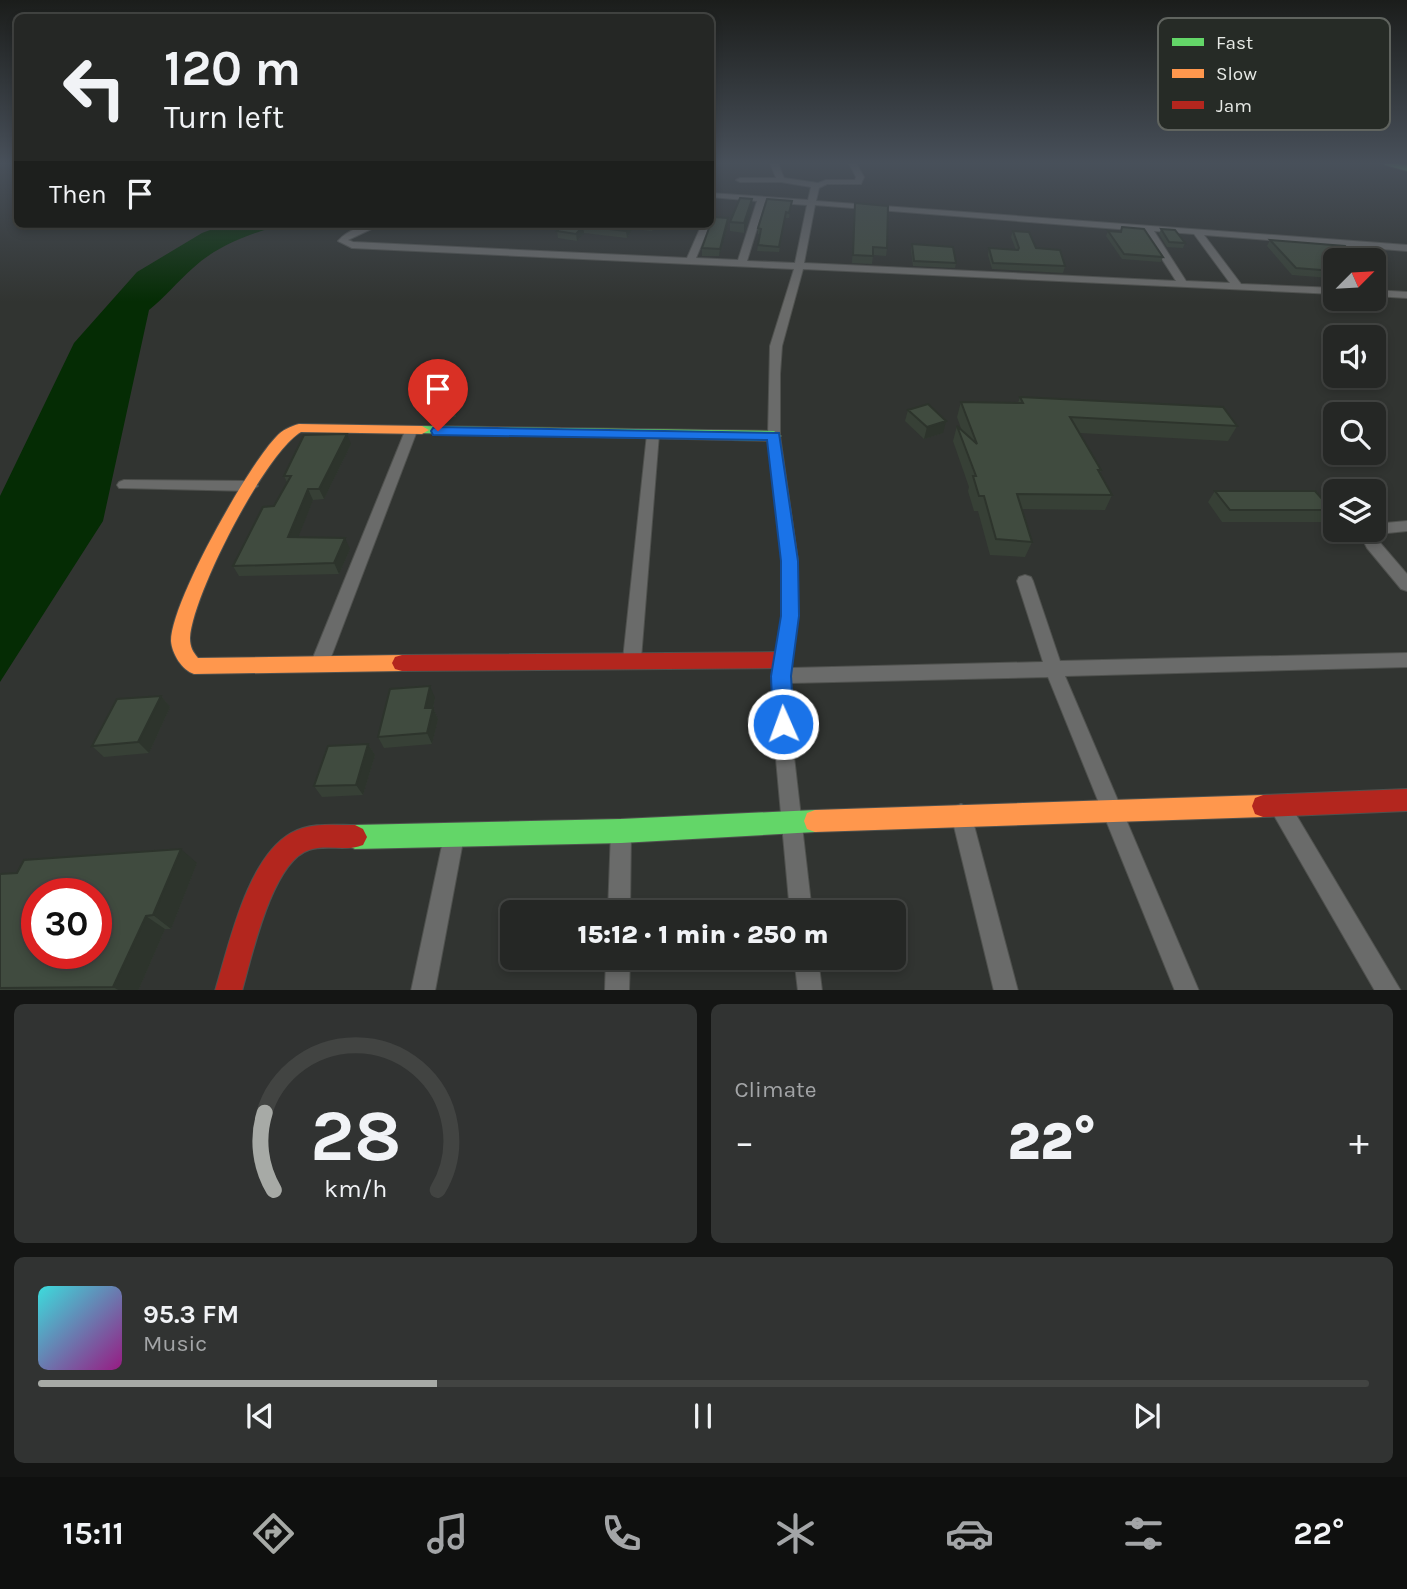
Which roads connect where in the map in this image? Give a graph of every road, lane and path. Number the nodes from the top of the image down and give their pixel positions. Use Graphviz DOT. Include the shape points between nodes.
graph roads {
  1 [pos="759,209"];
  2 [pos="810,209"];
  3 [pos="891,209"];
  4 [pos="368,228"];
  5 [pos="704,228"];
  6 [pos="1147,229"];
  7 [pos="1197,232"];
  8 [pos="1407,248"];
  9 [pos="690,261"];
  10 [pos="741,264"];
  11 [pos="799,267"];
  12 [pos="1183,284"];
  13 [pos="1238,287"];
  14 [pos="1323,291"];
  15 [pos="1386,294"];
  16 [pos="1407,295"];
  17 [pos="411,431"];
  18 [pos="653,434"];
  19 [pos="774,436"];
  20 [pos="124,485"];
  21 [pos="251,486"];
  22 [pos="1407,526"];
  23 [pos="1386,528"];
  24 [pos="1371,542"];
  25 [pos="1025,581"];
  26 [pos="1407,585"];
  27 [pos="632,659"];
  28 [pos="1407,660"];
  29 [pos="319,665"];
  30 [pos="782,668"];
  31 [pos="1054,670"];
  32 [pos="1407,800"];
  33 [pos="1279,804"];
  34 [pos="1111,813"];
  35 [pos="961,814"];
  36 [pos="791,823"];
  37 [pos="621,831"];
  38 [pos="454,836"];
  39 [pos="619,900"];
  40 [pos="800,900"];
  41 [pos="618,970"];
  42 [pos="808,970"];
  43 [pos="228,990"];
  44 [pos="423,990"];
  45 [pos="617,990"];
  46 [pos="810,990"];
  47 [pos="1006,990"];
  48 [pos="1187,990"];
  49 [pos="1389,990"];
  1 -- 10 [label="street"];
  2 -- 11 [label="street"];
  3 -- 6 [label="street"];
  4 -- 9 [label="street" via="342,241"];
  5 -- 9 [label="street"];
  6 -- 7 [label="street"];
  6 -- 12 [label="street"];
  7 -- 8 [label="street"];
  7 -- 13 [label="street"];
  9 -- 10 [label="street"];
  10 -- 11 [label="street"];
  11 -- 12 [label="street"];
  11 -- 19 [label="street" via="776,346"];
  12 -- 13 [label="street"];
  13 -- 14 [label="street"];
  15 -- 16 [label="street"];
  17 -- 18 [label="street"];
  17 -- 21 [label="street" via="299,428 280,441"];
  17 -- 29 [label="street"];
  18 -- 19 [label="street"];
  18 -- 27 [label="street"];
  19 -- 30 [label="street" via="790,561 790,616"];
  20 -- 21 [label="street"];
  21 -- 29 [label="street" via="192,598 181,637 183,655 194,667"];
  22 -- 23 [label="street"];
  24 -- 26 [label="street"];
  25 -- 31 [label="street"];
  27 -- 29 [label="street"];
  27 -- 30 [label="street"];
  28 -- 31 [label="street"];
  30 -- 31 [label="street"];
  30 -- 36 [label="street"];
  31 -- 34 [label="street"];
  32 -- 33 [label="street"];
  33 -- 34 [label="street"];
  33 -- 49 [label="street"];
  34 -- 35 [label="street"];
  34 -- 48 [label="street"];
  35 -- 36 [label="street"];
  35 -- 47 [label="street"];
  36 -- 37 [label="street"];
  36 -- 40 [label="street"];
  37 -- 38 [label="street"];
  37 -- 39 [label="street"];
  38 -- 43 [label="street" via="309,838 291,846 279,859 263,893"];
  38 -- 44 [label="street"];
  41 -- 45 [label="street"];
  42 -- 46 [label="street"];
}
